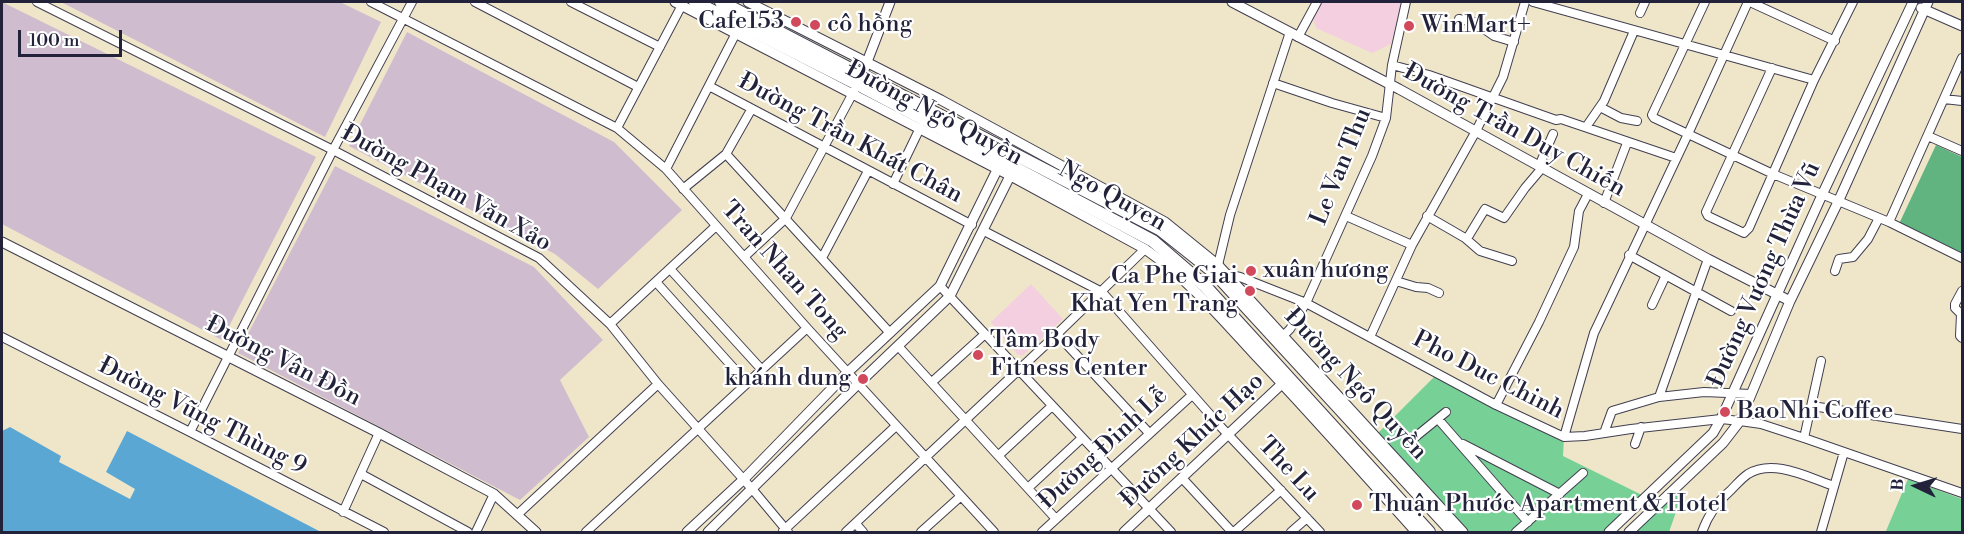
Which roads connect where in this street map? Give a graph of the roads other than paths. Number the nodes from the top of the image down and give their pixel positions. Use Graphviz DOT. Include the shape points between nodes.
graph roads {
  1 [pos="37,2"];
  2 [pos="371,2"];
  3 [pos="412,2"];
  4 [pos="475,2"];
  5 [pos="571,2"];
  6 [pos="695,2"];
  7 [pos="721,2"];
  8 [pos="748,2"];
  9 [pos="890,2"];
  10 [pos="1232,2"];
  11 [pos="1317,2"];
  12 [pos="1406,2"];
  13 [pos="1525,2"];
  14 [pos="1533,2"];
  15 [pos="1645,2"];
  16 [pos="1705,2"];
  17 [pos="1749,2"];
  18 [pos="1853,2"];
  19 [pos="1911,2"];
  20 [pos="678,3"];
  21 [pos="1926,5"];
  22 [pos="1640,13"];
  23 [pos="403,18"];
  24 [pos="1459,19"];
  25 [pos="1962,26"];
  26 [pos="1634,31"];
  27 [pos="736,33"];
  28 [pos="1294,35"];
  29 [pos="1835,41"];
  30 [pos="1514,42"];
  31 [pos="1685,45"];
  32 [pos="660,47"];
  33 [pos="1724,54"];
  34 [pos="1962,58"];
  35 [pos="1392,65"];
  36 [pos="1772,68"];
  37 [pos="860,79"];
  38 [pos="1814,80"];
  39 [pos="1273,83"];
  40 [pos="1389,84"];
  41 [pos="709,86"];
  42 [pos="638,87"];
  43 [pos="1493,98"];
  44 [pos="1944,99"];
  45 [pos="1962,101"];
  46 [pos="1600,107"];
  47 [pos="751,110"];
  48 [pos="1386,118"];
  49 [pos="1637,121"];
  50 [pos="1586,127"];
  51 [pos="617,128"];
  52 [pos="920,128"];
  53 [pos="1476,132"];
  54 [pos="1553,134"];
  55 [pos="1688,134"];
  56 [pos="1928,136"];
  57 [pos="1627,143"];
  58 [pos="1009,144"];
  59 [pos="825,148"];
  60 [pos="333,150"];
  61 [pos="1022,151"];
  62 [pos="1962,151"];
  63 [pos="726,154"];
  64 [pos="1732,154"];
  65 [pos="1676,158"];
  66 [pos="1000,165"];
  67 [pos="1541,167"];
  68 [pos="666,169"];
  69 [pos="868,171"];
  70 [pos="1012,172"];
  71 [pos="1773,174"];
  72 [pos="893,184"];
  73 [pos="683,189"];
  74 [pos="1587,194"];
  75 [pos="1822,195"];
  76 [pos="1604,202"];
  77 [pos="1838,202"];
  78 [pos="1346,216"];
  79 [pos="1427,216"];
  80 [pos="786,218"];
  81 [pos="1879,218"];
  82 [pos="1889,222"];
  83 [pos="1644,224"];
  84 [pos="972,225"];
  85 [pos="716,226"];
  86 [pos="984,231"];
  87 [pos="1466,238"];
  88 [pos="2,242"];
  89 [pos="1412,245"];
  90 [pos="1145,249"];
  91 [pos="1629,255"];
  92 [pos="744,257"];
  93 [pos="822,258"];
  94 [pos="1962,258"];
  95 [pos="1708,260"];
  96 [pos="1512,261"];
  97 [pos="670,269"];
  98 [pos="1836,270"];
  99 [pos="1220,271"];
  100 [pos="1666,275"];
  101 [pos="1395,281"];
  102 [pos="656,282"];
  103 [pos="940,286"];
  104 [pos="1696,291"];
  105 [pos="1962,291"];
  106 [pos="1102,292"];
  107 [pos="1439,293"];
  108 [pos="1777,295"];
  109 [pos="950,296"];
  110 [pos="1790,301"];
  111 [pos="1306,303"];
  112 [pos="1652,305"];
  113 [pos="1731,311"];
  114 [pos="610,324"];
  115 [pos="807,328"];
  116 [pos="890,333"];
  117 [pos="985,334"];
  118 [pos="1057,334"];
  119 [pos="1283,336"];
  120 [pos="2,337"];
  121 [pos="1370,337"];
  122 [pos="1962,338"];
  123 [pos="898,346"];
  124 [pos="229,356"];
  125 [pos="1821,361"];
  126 [pos="1018,369"];
  127 [pos="762,370"];
  128 [pos="848,372"];
  129 [pos="1286,381"];
  130 [pos="932,382"];
  131 [pos="747,383"];
  132 [pos="658,384"];
  133 [pos="858,384"];
  134 [pos="1734,393"];
  135 [pos="1751,394"];
  136 [pos="1192,395"];
  137 [pos="1659,397"];
  138 [pos="1496,405"];
  139 [pos="1052,406"];
  140 [pos="1812,406"];
  141 [pos="1446,412"];
  142 [pos="966,419"];
  143 [pos="1438,419"];
  144 [pos="1721,419"];
  145 [pos="1740,421"];
  146 [pos="896,426"];
  147 [pos="1641,427"];
  148 [pos="698,429"];
  149 [pos="1962,429"];
  150 [pos="190,432"];
  151 [pos="1604,432"];
  152 [pos="379,433"];
  153 [pos="1149,433"];
  154 [pos="1228,434"];
  155 [pos="1564,437"];
  156 [pos="1082,438"];
  157 [pos="1414,438"];
  158 [pos="1804,438"];
  159 [pos="1457,441"];
  160 [pos="1635,444"];
  161 [pos="1844,452"];
  162 [pos="999,455"];
  163 [pos="925,457"];
  164 [pos="1111,469"];
  165 [pos="1583,473"];
  166 [pos="361,474"];
  167 [pos="1182,478"];
  168 [pos="744,479"];
  169 [pos="1834,486"];
  170 [pos="1028,488"];
  171 [pos="753,490"];
  172 [pos="1281,490"];
  173 [pos="1962,493"];
  174 [pos="495,494"];
  175 [pos="1560,494"];
  176 [pos="961,496"];
  177 [pos="1149,509"];
  178 [pos="343,513"];
  179 [pos="518,514"];
  180 [pos="1307,518"];
  181 [pos="1056,519"];
  182 [pos="1528,522"];
  183 [pos="856,524"];
  184 [pos="784,531"];
  185 [pos="384,532"];
  186 [pos="468,532"];
  187 [pos="476,532"];
  188 [pos="536,532"];
  189 [pos="586,532"];
  190 [pos="687,532"];
  191 [pos="708,532"];
  192 [pos="846,532"];
  193 [pos="863,532"];
  194 [pos="921,532"];
  195 [pos="994,532"];
  196 [pos="1042,532"];
  197 [pos="1124,532"];
  198 [pos="1171,532"];
  199 [pos="1233,532"];
  200 [pos="1291,532"];
  201 [pos="1320,532"];
  202 [pos="1416,532"];
  203 [pos="1429,532"];
  204 [pos="1453,532"];
  205 [pos="1463,532"];
  206 [pos="1516,532"];
  207 [pos="1609,532"];
  208 [pos="1629,532"];
  209 [pos="1702,532"];
  210 [pos="1821,532"];
  1 -- 60 [label="street, Đường Phạm Văn Xảo"];
  2 -- 23 [label="street, Tran Nhan Tong"];
  3 -- 23 [label="street"];
  4 -- 42 [label="street"];
  5 -- 32 [label="street"];
  6 -- 37 [label="highway, Ngo Quyen"];
  7 -- 37 [label="highway, Ngo Quyen"];
  8 -- 37 [label="street, Đường Ngô Quyền"];
  9 -- 37 [label="street"];
  10 -- 28 [label="street, Đường Trần Duy Chiến"];
  11 -- 28 [label="street"];
  12 -- 35 [label="street, Le Van Thu"];
  13 -- 30 [label="street"];
  14 -- 26 [label="street"];
  15 -- 22 [label="street"];
  16 -- 31 [label="street"];
  17 -- 29 [label="street"];
  17 -- 33 [label="street"];
  18 -- 29 [label="street"];
  19 -- 21 [label="street"];
  19 -- 75 [label="street, Đường Vương Thừa Vũ"];
  20 -- 27 [label="street, Đường Ngô Quyền"];
  20 -- 32 [label="street"];
  21 -- 25 [label="street"];
  21 -- 77 [label="street, Đường Vương Thừa Vũ"];
  23 -- 51 [label="street, Tran Nhan Tong"];
  23 -- 60 [label="street"];
  24 -- 30 [label="street" via="1474,22 1494,36"];
  26 -- 31 [label="street"];
  26 -- 46 [label="street"];
  27 -- 37 [label="street, Đường Ngô Quyền"];
  27 -- 41 [label="street"];
  28 -- 39 [label="street"];
  28 -- 40 [label="street, Đường Trần Duy Chiến"];
  29 -- 38 [label="street"];
  30 -- 43 [label="street"];
  31 -- 33 [label="street"];
  31 -- 55 [label="street" via="1652,115"];
  32 -- 42 [label="street"];
  33 -- 36 [label="street"];
  33 -- 55 [label="street"];
  34 -- 44 [label="street"];
  35 -- 40 [label="street, Le Van Thu"];
  35 -- 43 [label="street"];
  36 -- 38 [label="street"];
  36 -- 64 [label="street"];
  37 -- 52 [label="street, Đường Ngô Quyền"];
  37 -- 58 [label="highway, Ngo Quyen"];
  37 -- 59 [label="street"];
  37 -- 66 [label="highway, Ngo Quyen"];
  38 -- 71 [label="street"];
  39 -- 48 [label="street"];
  39 -- 99 [label="street" via="1230,215"];
  40 -- 48 [label="street, Le Van Thu"];
  40 -- 53 [label="street, Đường Trần Duy Chiến"];
  41 -- 47 [label="street, Đường Trần Khát Chân"];
  41 -- 68 [label="street"];
  42 -- 51 [label="street"];
  43 -- 50 [label="street"];
  43 -- 53 [label="street"];
  44 -- 45 [label="street"];
  44 -- 56 [label="street"];
  46 -- 49 [label="street"];
  46 -- 50 [label="street"];
  47 -- 59 [label="street, Đường Trần Khát Chân"];
  47 -- 63 [label="street"];
  48 -- 78 [label="street, Le Van Thu"];
  50 -- 57 [label="street"];
  51 -- 68 [label="street, Tran Nhan Tong"];
  52 -- 66 [label="street, Đường Ngô Quyền"];
  52 -- 72 [label="street"];
  53 -- 67 [label="street, Đường Trần Duy Chiến"];
  53 -- 79 [label="street"];
  54 -- 67 [label="street"];
  55 -- 64 [label="street"];
  55 -- 65 [label="street"];
  56 -- 62 [label="street"];
  56 -- 82 [label="street"];
  57 -- 65 [label="street"];
  57 -- 76 [label="street"];
  58 -- 61 [label="highway, Ngo Quyen"];
  58 -- 66 [label="street"];
  59 -- 69 [label="street, Đường Trần Khát Chân"];
  59 -- 80 [label="street"];
  60 -- 114 [label="street, Đường Phạm Văn Xảo" via="538,258"];
  60 -- 124 [label="street"];
  61 -- 70 [label="street"];
  61 -- 99 [label="highway, Ngo Quyen" via="1161,230"];
  63 -- 73 [label="street"];
  63 -- 80 [label="street"];
  64 -- 71 [label="street"];
  64 -- 71 [label="street" via="1706,212 1708,216 1744,233"];
  65 -- 83 [label="street"];
  66 -- 70 [label="highway, Ngo Quyen"];
  66 -- 84 [label="street"];
  67 -- 74 [label="street, Đường Trần Duy Chiến"];
  67 -- 87 [label="street" via="1504,218 1485,209"];
  68 -- 73 [label="street, Tran Nhan Tong"];
  69 -- 72 [label="street, Đường Trần Khát Chân"];
  69 -- 93 [label="street"];
  70 -- 86 [label="street"];
  70 -- 90 [label="street, Đường Ngô Quyền"];
  70 -- 129 [label="highway, Ngo Quyen" via="1153,240 1205,286"];
  71 -- 75 [label="street"];
  72 -- 84 [label="street, Đường Trần Khát Chân"];
  73 -- 85 [label="street, Tran Nhan Tong"];
  74 -- 76 [label="street, Đường Trần Duy Chiến"];
  74 -- 138 [label="street" via="1579,211 1574,247"];
  75 -- 77 [label="street"];
  75 -- 108 [label="street, Đường Vương Thừa Vũ"];
  76 -- 83 [label="street, Đường Trần Duy Chiến"];
  77 -- 81 [label="street"];
  77 -- 110 [label="street, Đường Vương Thừa Vũ"];
  78 -- 89 [label="street"];
  78 -- 111 [label="street, Le Van Thu"];
  79 -- 87 [label="street"];
  79 -- 89 [label="street"];
  80 -- 92 [label="street"];
  80 -- 93 [label="street"];
  81 -- 82 [label="street"];
  81 -- 98 [label="street" via="1865,243 1853,257 1839,259"];
  82 -- 94 [label="street"];
  83 -- 91 [label="street"];
  83 -- 95 [label="street, Đường Trần Duy Chiến"];
  84 -- 103 [label="street"];
  85 -- 92 [label="street, Tran Nhan Tong"];
  85 -- 97 [label="street"];
  86 -- 106 [label="street"];
  86 -- 109 [label="street"];
  87 -- 96 [label="street" via="1480,251"];
  88 -- 124 [label="street, Đường Vân Đồn"];
  89 -- 101 [label="street"];
  90 -- 106 [label="street"];
  90 -- 129 [label="street, Đường Ngô Quyền" via="1193,288"];
  91 -- 100 [label="street"];
  91 -- 155 [label="street" via="1594,333"];
  92 -- 115 [label="street, Tran Nhan Tong"];
  93 -- 116 [label="street"];
  95 -- 104 [label="street"];
  95 -- 108 [label="street, Đường Trần Duy Chiến"];
  97 -- 102 [label="street"];
  97 -- 127 [label="street"];
  99 -- 111 [label="street, Pho Duc Chinh"];
  99 -- 119 [label="street, Đường Ngô Quyền"];
  99 -- 204 [label="highway, Ngo Quyen"];
  100 -- 104 [label="street"];
  100 -- 112 [label="street"];
  101 -- 107 [label="street"];
  101 -- 121 [label="street"];
  102 -- 114 [label="street"];
  102 -- 131 [label="street"];
  103 -- 109 [label="street"];
  103 -- 116 [label="street"];
  104 -- 113 [label="street"];
  104 -- 137 [label="street"];
  105 -- 122 [label="street" via="1955,308 1961,314"];
  106 -- 118 [label="street"];
  106 -- 136 [label="street"];
  108 -- 110 [label="street, Đường Trần Duy Chiến"];
  108 -- 134 [label="street, Đường Vương Thừa Vũ"];
  109 -- 117 [label="street"];
  109 -- 123 [label="street"];
  110 -- 135 [label="street, Đường Vương Thừa Vũ"];
  111 -- 119 [label="street, Le Van Thu"];
  111 -- 121 [label="street, Pho Duc Chinh"];
  114 -- 132 [label="street, Đường Phạm Văn Xảo"];
  115 -- 127 [label="street"];
  115 -- 128 [label="street, Tran Nhan Tong"];
  116 -- 128 [label="street"];
  117 -- 126 [label="street"];
  117 -- 130 [label="street"];
  118 -- 126 [label="street"];
  118 -- 153 [label="street"];
  119 -- 205 [label="street, Đường Ngô Quyền"];
  120 -- 150 [label="street, Đường Vũng Thùng 9"];
  121 -- 138 [label="street, Pho Duc Chinh"];
  123 -- 130 [label="street"];
  123 -- 133 [label="street"];
  124 -- 150 [label="street"];
  124 -- 152 [label="street, Đường Vân Đồn"];
  125 -- 140 [label="street"];
  126 -- 139 [label="street"];
  126 -- 142 [label="street"];
  127 -- 131 [label="street"];
  128 -- 133 [label="street, Tran Nhan Tong"];
  128 -- 168 [label="street"];
  129 -- 154 [label="street, Đường Khúc Hạo"];
  129 -- 202 [label="street, Đường Ngô Quyền"];
  129 -- 203 [label="highway, Ngo Quyen"];
  130 -- 142 [label="street"];
  131 -- 148 [label="street"];
  132 -- 148 [label="street, Đường Phạm Văn Xảo"];
  132 -- 179 [label="street"];
  133 -- 146 [label="street, Tran Nhan Tong"];
  133 -- 171 [label="street"];
  134 -- 135 [label="street"];
  134 -- 137 [label="street"];
  134 -- 144 [label="street, Đường Vương Thừa Vũ"];
  135 -- 145 [label="street, Đường Vương Thừa Vũ"];
  136 -- 153 [label="street, Đường Đinh Lễ"];
  136 -- 154 [label="street"];
  137 -- 151 [label="street" via="1612,411"];
  138 -- 155 [label="street, Pho Duc Chinh"];
  139 -- 156 [label="street"];
  139 -- 162 [label="street"];
  140 -- 149 [label="street"];
  140 -- 158 [label="street"];
  141 -- 143 [label="street"];
  142 -- 162 [label="street"];
  142 -- 163 [label="street"];
  143 -- 157 [label="street"];
  143 -- 159 [label="street"];
  144 -- 145 [label="street, Pho Duc Chinh"];
  144 -- 147 [label="street, Pho Duc Chinh"];
  144 -- 207 [label="street, Đường Vương Thừa Vũ" via="1713,433"];
  145 -- 158 [label="street, Pho Duc Chinh"];
  145 -- 208 [label="street, Đường Vương Thừa Vũ" via="1723,443"];
  146 -- 163 [label="street, Tran Nhan Tong"];
  146 -- 184 [label="street"];
  147 -- 151 [label="street, Pho Duc Chinh"];
  147 -- 160 [label="street"];
  148 -- 168 [label="street, Đường Phạm Văn Xảo"];
  148 -- 189 [label="street"];
  150 -- 178 [label="street, Đường Vũng Thùng 9"];
  151 -- 155 [label="street, Pho Duc Chinh"];
  152 -- 166 [label="street"];
  152 -- 174 [label="street, Đường Vân Đồn"];
  153 -- 164 [label="street, Đường Đinh Lễ"];
  154 -- 167 [label="street, Đường Khúc Hạo"];
  154 -- 172 [label="street, The Lu"];
  156 -- 164 [label="street"];
  156 -- 170 [label="street"];
  158 -- 161 [label="street, Pho Duc Chinh"];
  159 -- 175 [label="street"];
  159 -- 182 [label="street"];
  161 -- 169 [label="street"];
  161 -- 173 [label="street, Pho Duc Chinh"];
  162 -- 170 [label="street"];
  163 -- 176 [label="street, Tran Nhan Tong"];
  163 -- 183 [label="street"];
  164 -- 177 [label="street"];
  164 -- 181 [label="street, Đường Đinh Lễ"];
  165 -- 175 [label="street"];
  166 -- 178 [label="street"];
  166 -- 186 [label="street"];
  167 -- 177 [label="street, Đường Khúc Hạo"];
  167 -- 199 [label="street"];
  168 -- 171 [label="street, Đường Phạm Văn Xảo"];
  168 -- 190 [label="street"];
  169 -- 209 [label="street" via="1764,467 1748,474 1718,502"];
  169 -- 210 [label="street"];
  170 -- 181 [label="street"];
  171 -- 184 [label="street, Đường Phạm Văn Xảo"];
  171 -- 191 [label="street"];
  172 -- 180 [label="street, The Lu"];
  172 -- 199 [label="street"];
  174 -- 179 [label="street, Đường Vân Đồn"];
  174 -- 187 [label="street"];
  175 -- 182 [label="street"];
  176 -- 194 [label="street"];
  176 -- 195 [label="street, Tran Nhan Tong"];
  177 -- 197 [label="street, Đường Khúc Hạo"];
  177 -- 198 [label="street"];
  178 -- 185 [label="street, Đường Vũng Thùng 9"];
  179 -- 188 [label="street, Đường Vân Đồn"];
  180 -- 200 [label="street"];
  180 -- 201 [label="street, The Lu"];
  181 -- 196 [label="street, Đường Đinh Lễ"];
  182 -- 206 [label="street"];
  183 -- 192 [label="street"];
  183 -- 193 [label="street"];
}
